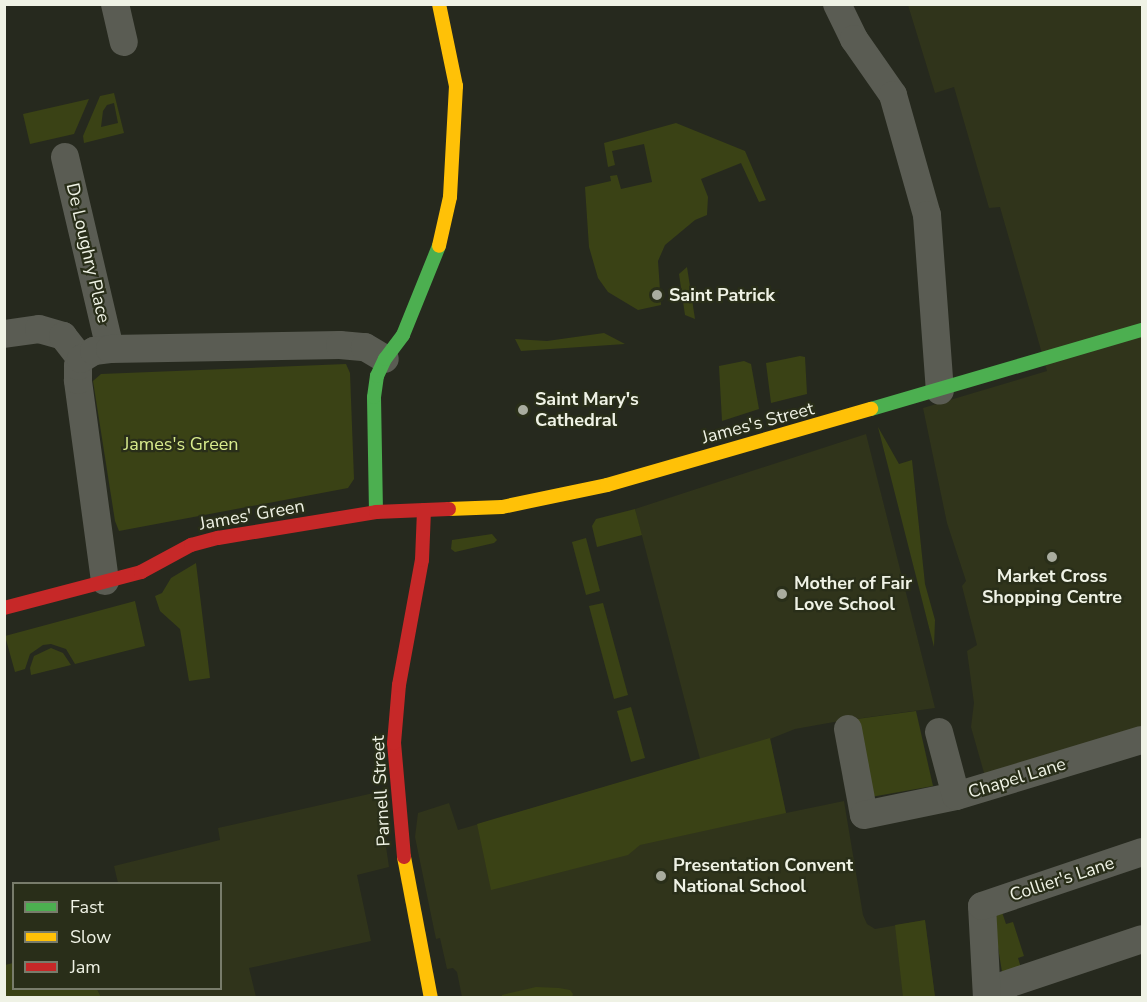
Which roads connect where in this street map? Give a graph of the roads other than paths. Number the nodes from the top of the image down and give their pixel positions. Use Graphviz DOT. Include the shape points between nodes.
graph roads {
  1 [pos="116,4"];
  2 [pos="439,4"];
  3 [pos="837,4"];
  4 [pos="124,42"];
  5 [pos="65,157"];
  6 [pos="1143,330"];
  7 [pos="4,334"];
  8 [pos="110,349"];
  9 [pos="81,359"];
  10 [pos="385,359"];
  11 [pos="940,391"];
  12 [pos="424,510"];
  13 [pos="376,512"];
  14 [pos="105,580"];
  15 [pos="4,608"];
  16 [pos="848,729"];
  17 [pos="939,732"];
  18 [pos="1143,740"];
  19 [pos="956,796"];
  20 [pos="1143,852"];
  21 [pos="1143,939"];
  22 [pos="987,994"];
  23 [pos="430,998"];
  1 -- 4 [label="street"];
  2 -- 10 [label="street" via="456,86 450,197 437,257 403,335"];
  3 -- 11 [label="street" via="854,39 893,95 927,215"];
  5 -- 8 [label="street, De Loughry Place"];
  6 -- 11 [label="street, James's Street"];
  7 -- 9 [label="street" via="39,329 63,336"];
  8 -- 9 [label="street" via="94,351"];
  8 -- 10 [label="street" via="339,345 365,347"];
  9 -- 14 [label="street" via="78,380"];
  10 -- 13 [label="street" via="374,397"];
  11 -- 12 [label="street, James's Street" via="607,485 502,507"];
  12 -- 13 [label="street, James's Street"];
  12 -- 23 [label="street, Parnell Street" via="422,560 399,685 394,743 405,870"];
  13 -- 14 [label="street, James' Green" via="200,542 141,572"];
  14 -- 15 [label="street, James' Green"];
  16 -- 19 [label="street" via="864,815"];
  17 -- 19 [label="street, Chapel Lane"];
  18 -- 19 [label="street, Chapel Lane"];
  20 -- 22 [label="street, Collier's Lane" via="982,906"];
  21 -- 22 [label="street"];
}
